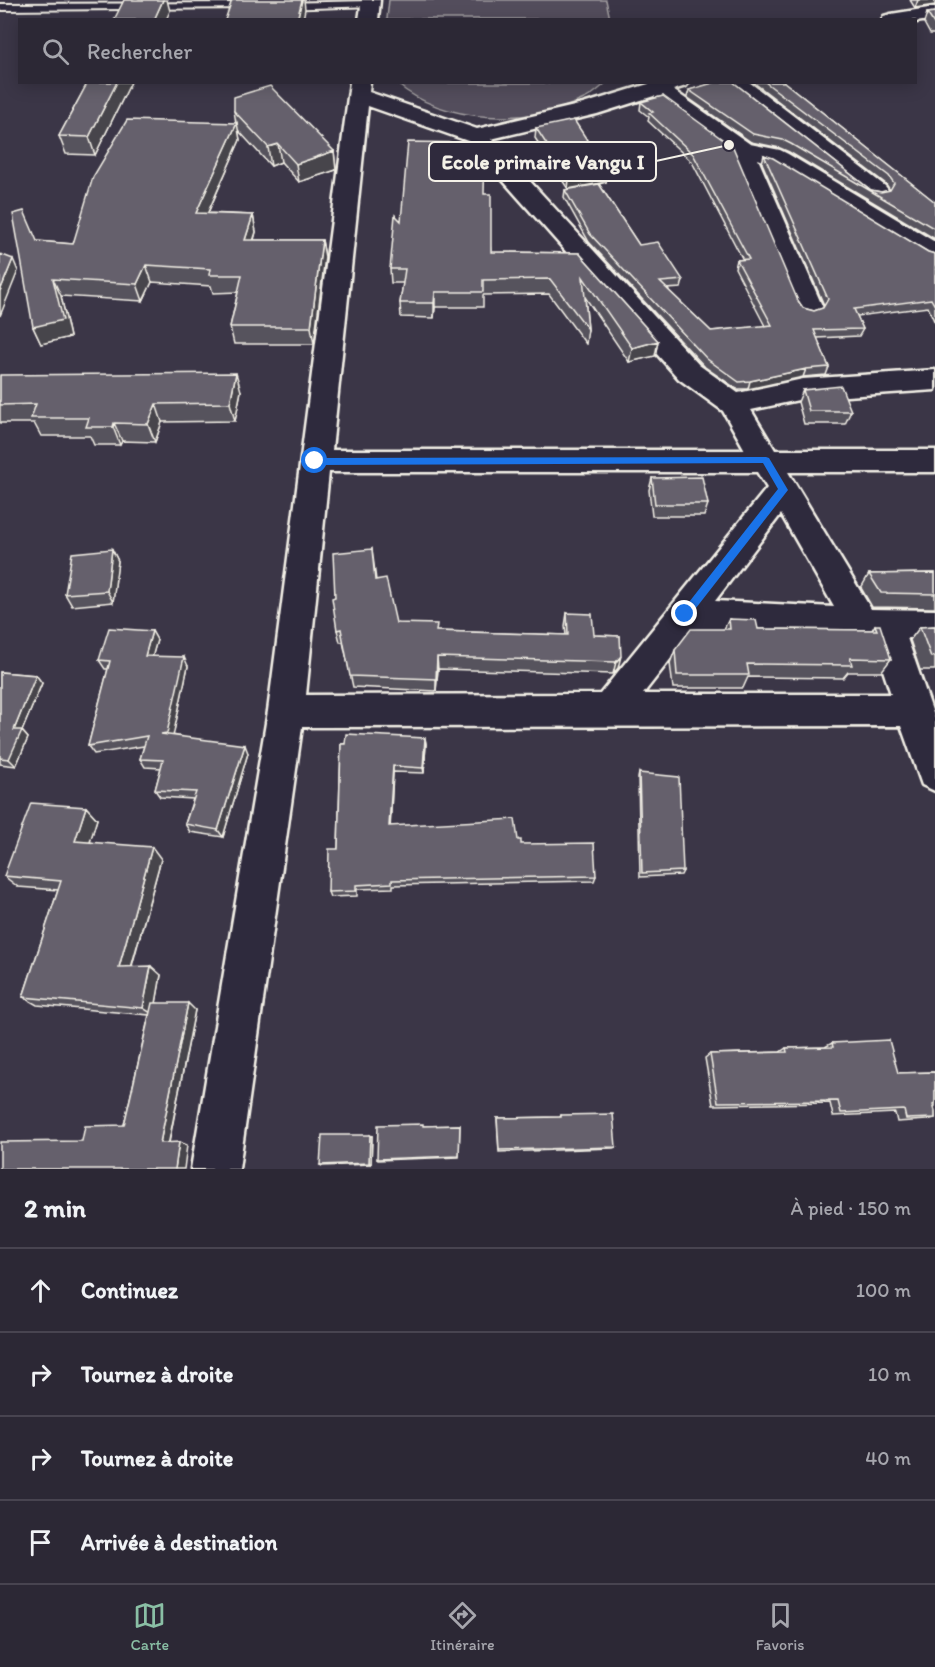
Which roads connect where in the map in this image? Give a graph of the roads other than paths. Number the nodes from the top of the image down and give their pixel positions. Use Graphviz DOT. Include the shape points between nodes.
graph roads {
  1 [pos="880,0"];
  2 [pos="0,7"];
  3 [pos="370,8"];
  4 [pos="935,13"];
  5 [pos="890,18"];
  6 [pos="904,18"];
  7 [pos="738,84"];
  8 [pos="668,86"];
  9 [pos="359,89"];
  10 [pos="476,136"];
  11 [pos="742,150"];
  12 [pos="877,191"];
  13 [pos="935,253"];
  14 [pos="810,308"];
  15 [pos="935,380"];
  16 [pos="733,404"];
  17 [pos="766,460"];
  18 [pos="315,461"];
  19 [pos="935,461"];
  20 [pos="783,490"];
  21 [pos="685,614"];
  22 [pos="873,623"];
  23 [pos="935,624"];
  24 [pos="915,710"];
  25 [pos="286,711"];
  26 [pos="609,711"];
  27 [pos="935,773"];
  28 [pos="215,1169"];
  1 -- 5 [label="street"];
  2 -- 3 [label="lane"];
  4 -- 6 [label="street"];
  7 -- 12 [label="street"];
  8 -- 10 [label="street"];
  8 -- 11 [label="street"];
  9 -- 10 [label="street"];
  9 -- 18 [label="street"];
  10 -- 16 [label="street" via="688,372"];
  11 -- 13 [label="street" via="780,159"];
  11 -- 14 [label="street"];
  15 -- 16 [label="street" via="803,389"];
  16 -- 17 [label="street"];
  17 -- 18 [label="street"];
  17 -- 19 [label="street"];
  17 -- 20 [label="street"];
  18 -- 25 [label="street"];
  20 -- 21 [label="street"];
  20 -- 22 [label="street"];
  21 -- 22 [label="street"];
  21 -- 26 [label="street"];
  22 -- 23 [label="street"];
  22 -- 24 [label="street"];
  24 -- 26 [label="street"];
  24 -- 27 [label="street"];
  25 -- 26 [label="street"];
  25 -- 28 [label="street"];
}
